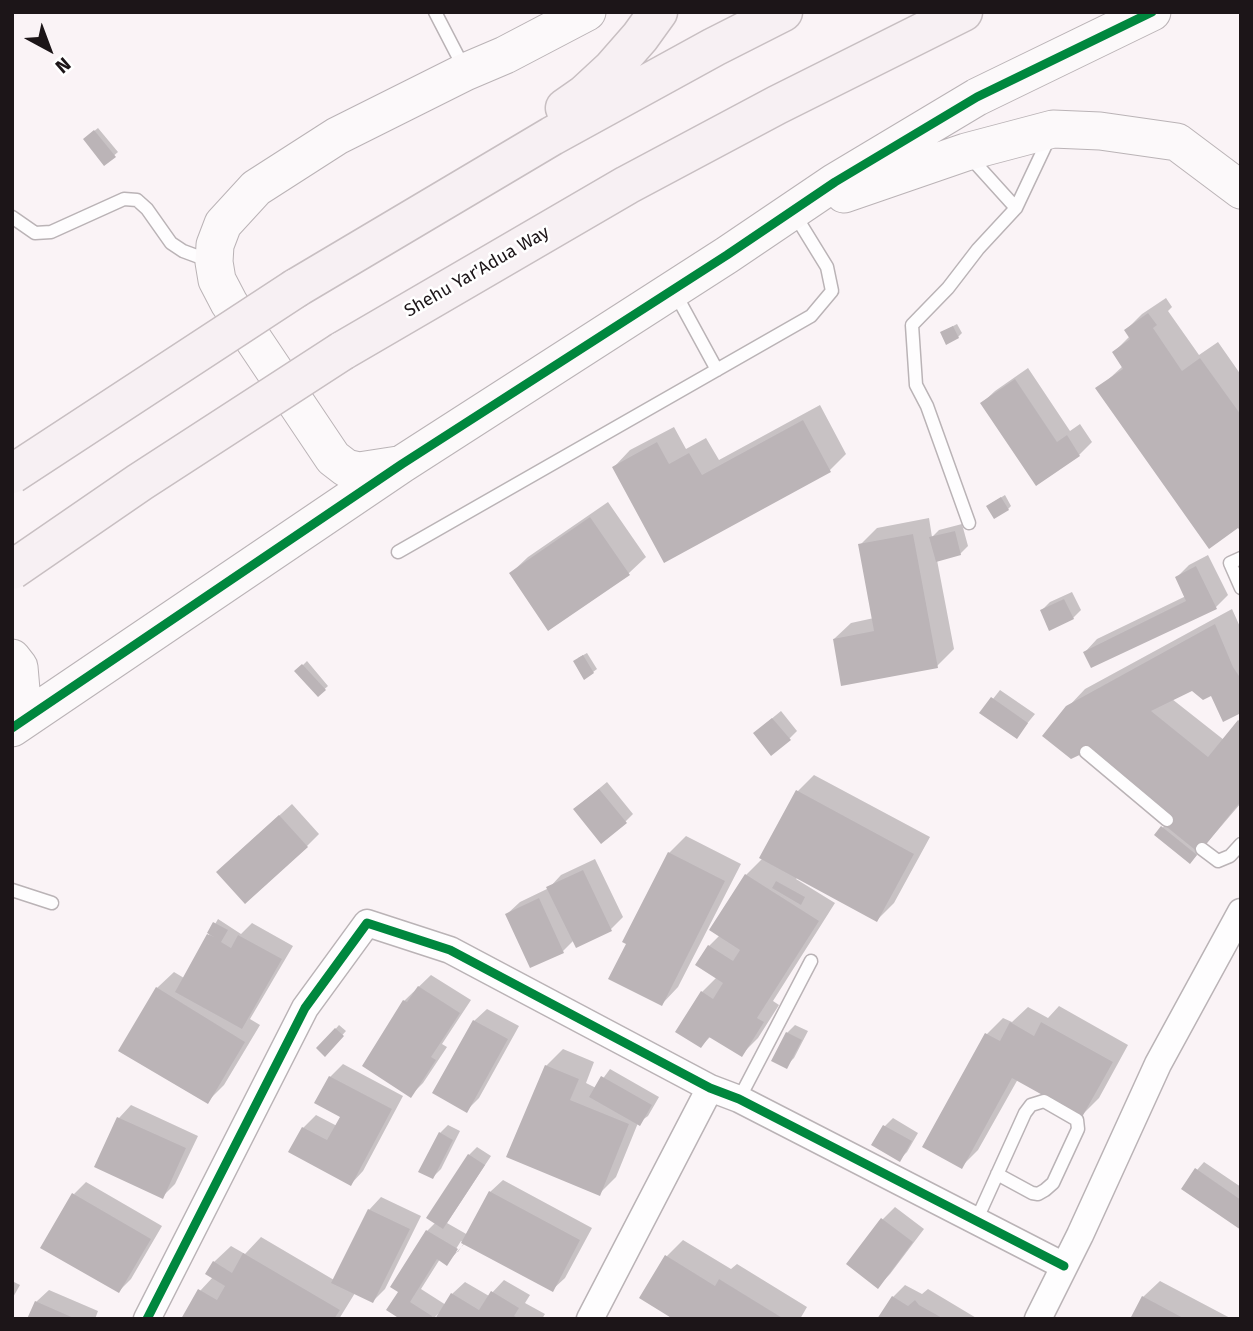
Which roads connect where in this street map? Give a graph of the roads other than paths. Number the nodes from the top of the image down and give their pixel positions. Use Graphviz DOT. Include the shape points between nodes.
graph roads {
  1 [pos="435,12"];
  2 [pos="587,12"];
  3 [pos="657,12"];
  4 [pos="783,12"];
  5 [pos="963,12"];
  6 [pos="1152,12"];
  7 [pos="466,72"];
  8 [pos="961,106"];
  9 [pos="1052,129"];
  10 [pos="972,151"];
  11 [pos="1241,190"];
  12 [pos="1016,208"];
  13 [pos="793,211"];
  14 [pos="12,217"];
  15 [pos="407,222"];
  16 [pos="214,262"];
  17 [pos="674,290"];
  18 [pos="718,370"];
  19 [pos="402,464"];
  20 [pos="12,474"];
  21 [pos="969,523"];
  22 [pos="398,552"];
  23 [pos="1241,558"];
  24 [pos="12,570"];
  25 [pos="1241,588"];
  26 [pos="12,659"];
  27 [pos="12,717"];
  28 [pos="12,728"];
  29 [pos="1086,752"];
  30 [pos="1167,820"];
  31 [pos="1241,844"];
  32 [pos="1202,849"];
  33 [pos="12,890"];
  34 [pos="52,903"];
  35 [pos="1241,912"];
  36 [pos="811,961"];
  37 [pos="710,1088"];
  38 [pos="739,1099"];
  39 [pos="997,1174"];
  40 [pos="976,1222"];
  41 [pos="1064,1266"];
  42 [pos="147,1319"];
  43 [pos="590,1319"];
  44 [pos="1038,1319"];
  1 -- 7 [label="lane"];
  2 -- 7 [label="street"];
  3 -- 15 [label="highway" via="612,69 585,94"];
  4 -- 15 [label="highway" via="563,130"];
  5 -- 24 [label="highway, Shehu Yar'Adua Way, bridge" via="626,185 342,351"];
  6 -- 8 [label="street"];
  7 -- 16 [label="street" via="337,135 256,188 223,224"];
  8 -- 10 [label="street"];
  8 -- 13 [label="street"];
  9 -- 10 [label="street"];
  9 -- 11 [label="street" via="1177,142"];
  9 -- 12 [label="lane"];
  10 -- 12 [label="lane"];
  10 -- 13 [label="street"];
  12 -- 21 [label="lane" via="912,325 916,385"];
  13 -- 17 [label="street"];
  13 -- 18 [label="lane" via="827,267 832,291 811,316"];
  14 -- 16 [label="lane" via="35,233 51,232 124,199 137,200 171,243"];
  15 -- 20 [label="highway, bridge" via="296,288"];
  16 -- 19 [label="street" via="229,303 332,458 359,471"];
  17 -- 18 [label="lane"];
  17 -- 19 [label="street"];
  18 -- 22 [label="lane"];
  19 -- 28 [label="street"];
  23 -- 25 [label="lane" via="1230,563"];
  26 -- 27 [label="street" via="19,667 21,691"];
  29 -- 30 [label="lane"];
  31 -- 32 [label="lane" via="1218,861"];
  33 -- 34 [label="lane"];
  35 -- 41 [label="street" via="1158,1064"];
  36 -- 38 [label="lane"];
  37 -- 38 [label="street"];
  37 -- 42 [label="street" via="450,950 367,923 305,1008"];
  37 -- 43 [label="street"];
  38 -- 40 [label="street"];
  39 -- 39 [label="lane" via="1032,1193 1045,1190 1053,1183 1077,1120 1044,1101 1031,1105"];
  39 -- 40 [label="lane"];
  40 -- 41 [label="street"];
  41 -- 44 [label="street"];
}
